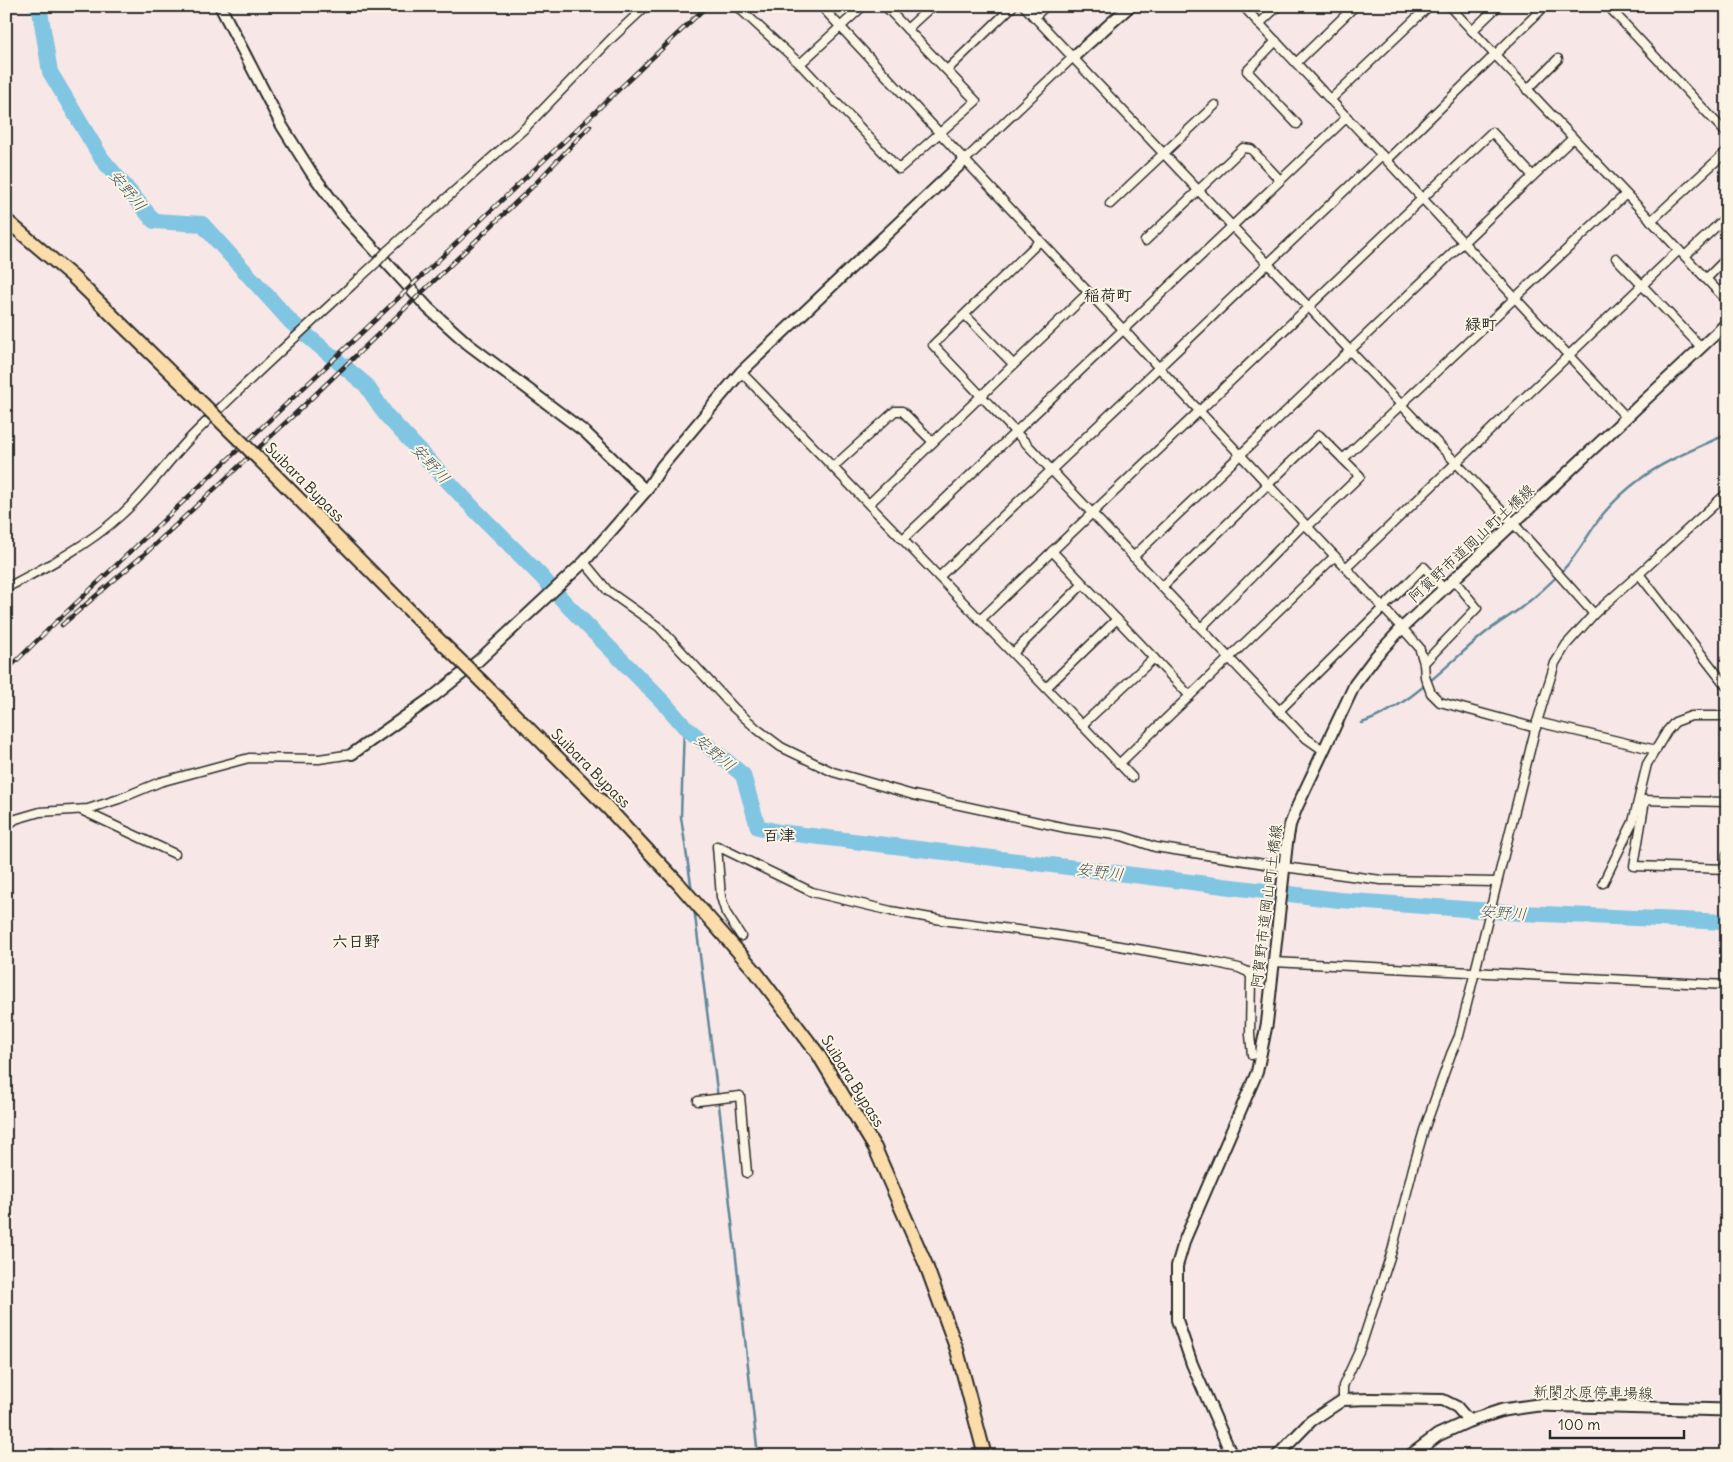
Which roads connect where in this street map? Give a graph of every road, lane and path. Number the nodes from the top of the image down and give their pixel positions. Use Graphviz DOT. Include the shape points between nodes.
graph roads {
  1 [pos="220,6"];
  2 [pos="646,6"];
  3 [pos="741,6"];
  4 [pos="821,6"];
  5 [pos="863,6"];
  6 [pos="885,6"];
  7 [pos="932,6"];
  8 [pos="1013,6"];
  9 [pos="1024,6"];
  10 [pos="1046,6"];
  11 [pos="1130,6"];
  12 [pos="1243,6"];
  13 [pos="1278,6"];
  14 [pos="1355,6"];
  15 [pos="1429,6"];
  16 [pos="1448,6"];
  17 [pos="1498,6"];
  18 [pos="1545,6"];
  19 [pos="1608,6"];
  20 [pos="1034,17"];
  21 [pos="1259,24"];
  22 [pos="841,27"];
  23 [pos="907,29"];
  24 [pos="1472,31"];
  25 [pos="1276,41"];
  26 [pos="1495,55"];
  27 [pos="1072,58"];
  28 [pos="1558,60"];
  29 [pos="1296,63"];
  30 [pos="800,64"];
  31 [pos="947,70"];
  32 [pos="1527,90"];
  33 [pos="1330,100"];
  34 [pos="1215,105"];
  35 [pos="1346,117"];
  36 [pos="1296,124"];
  37 [pos="939,133"];
  38 [pos="1727,134"];
  39 [pos="1573,138"];
  40 [pos="1727,150"];
  41 [pos="1163,154"];
  42 [pos="1384,158"];
  43 [pos="964,160"];
  44 [pos="1533,176"];
  45 [pos="1280,180"];
  46 [pos="1198,191"];
  47 [pos="1626,194"];
  48 [pos="1422,199"];
  49 [pos="1110,204"];
  50 [pos="1726,217"];
  51 [pos="6,220"];
  52 [pos="1651,221"];
  53 [pos="1232,226"];
  54 [pos="1144,241"];
  55 [pos="1040,242"];
  56 [pos="1463,242"];
  57 [pos="1679,250"];
  58 [pos="1684,256"];
  59 [pos="1616,258"];
  60 [pos="1727,258"];
  61 [pos="1268,264"];
  62 [pos="1706,279"];
  63 [pos="1642,285"];
  64 [pos="1088,293"];
  65 [pos="1515,298"];
  66 [pos="1727,301"];
  67 [pos="1308,307"];
  68 [pos="965,314"];
  69 [pos="1727,323"];
  70 [pos="1123,330"];
  71 [pos="1701,347"];
  72 [pos="1350,351"];
  73 [pos="1568,355"];
  74 [pos="1013,364"];
  75 [pos="1158,368"];
  76 [pos="742,372"];
  77 [pos="981,396"];
  78 [pos="1401,405"];
  79 [pos="1199,412"];
  80 [pos="1626,417"];
  81 [pos="1016,432"];
  82 [pos="933,442"];
  83 [pos="1240,455"];
  84 [pos="1343,459"];
  85 [pos="1456,463"];
  86 [pos="833,467"];
  87 [pos="1051,470"];
  88 [pos="1267,484"];
  89 [pos="646,491"];
  90 [pos="1727,492"];
  91 [pos="869,504"];
  92 [pos="1092,513"];
  93 [pos="1514,524"];
  94 [pos="1306,525"];
  95 [pos="903,539"];
  96 [pos="1052,551"];
  97 [pos="1335,556"];
  98 [pos="1133,557"];
  99 [pos="584,562"];
  100 [pos="1346,568"];
  101 [pos="1639,574"];
  102 [pos="939,577"];
  103 [pos="1454,580"];
  104 [pos="1083,584"];
  105 [pos="1162,586"];
  106 [pos="6,588"];
  107 [pos="1444,589"];
  108 [pos="1383,608"];
  109 [pos="1594,614"];
  110 [pos="1117,619"];
  111 [pos="980,620"];
  112 [pos="1201,628"];
  113 [pos="1402,628"];
  114 [pos="1013,653"];
  115 [pos="1154,658"];
  116 [pos="1229,658"];
  117 [pos="1424,663"];
  118 [pos="1727,687"];
  119 [pos="1046,688"];
  120 [pos="1190,696"];
  121 [pos="1279,711"];
  122 [pos="1727,716"];
  123 [pos="1082,725"];
  124 [pos="1536,725"];
  125 [pos="1323,750"];
  126 [pos="1656,750"];
  127 [pos="355,752"];
  128 [pos="1120,764"];
  129 [pos="1132,777"];
  130 [pos="1641,800"];
  131 [pos="1727,802"];
  132 [pos="81,810"];
  133 [pos="6,826"];
  134 [pos="175,854"];
  135 [pos="1727,854"];
  136 [pos="1284,867"];
  137 [pos="1727,869"];
  138 [pos="1602,883"];
  139 [pos="1495,885"];
  140 [pos="740,936"];
  141 [pos="1273,962"];
  142 [pos="1476,970"];
  143 [pos="1727,985"];
  144 [pos="1252,1056"];
  145 [pos="698,1101"];
  146 [pos="748,1173"];
  147 [pos="1343,1400"];
  148 [pos="1727,1410"];
  149 [pos="1469,1421"];
  150 [pos="985,1456"];
  151 [pos="1232,1456"];
  152 [pos="1277,1456"];
  153 [pos="1410,1456"];
  1 -- 89 [label="street" via="282,126 342,214 428,308 468,344 585,432"];
  2 -- 106 [label="street, bridge" via="524,129 387,251 192,436 121,515 60,560"];
  3 -- 30 [label="street" via="739,8"];
  4 -- 22 [label="street"];
  5 -- 22 [label="street"];
  6 -- 23 [label="street"];
  7 -- 23 [label="street"];
  8 -- 31 [label="street"];
  9 -- 20 [label="street"];
  10 -- 20 [label="street"];
  11 -- 27 [label="street"];
  12 -- 21 [label="street"];
  13 -- 21 [label="street"];
  14 -- 29 [label="street"];
  15 -- 33 [label="street"];
  16 -- 24 [label="street"];
  17 -- 24 [label="street"];
  18 -- 26 [label="street"];
  19 -- 38 [label="street"];
  20 -- 27 [label="street"];
  21 -- 25 [label="street"];
  22 -- 30 [label="street"];
  22 -- 37 [label="street"];
  23 -- 31 [label="street"];
  24 -- 26 [label="street"];
  25 -- 29 [label="street"];
  25 -- 36 [label="street" via="1247,71"];
  26 -- 32 [label="street"];
  26 -- 42 [label="street"];
  27 -- 41 [label="street"];
  27 -- 43 [label="street"];
  28 -- 32 [label="street"];
  29 -- 33 [label="street"];
  30 -- 37 [label="street" via="899,169"];
  31 -- 37 [label="street" via="976,101"];
  32 -- 39 [label="street"];
  33 -- 35 [label="street"];
  34 -- 41 [label="street"];
  35 -- 42 [label="street"];
  35 -- 45 [label="street"];
  37 -- 43 [label="street"];
  39 -- 44 [label="street"];
  39 -- 47 [label="street"];
  40 -- 52 [label="street"];
  41 -- 46 [label="street"];
  41 -- 49 [label="street"];
  42 -- 48 [label="street"];
  42 -- 61 [label="street"];
  43 -- 55 [label="street"];
  43 -- 76 [label="street"];
  44 -- 48 [label="street" via="1492,132"];
  44 -- 56 [label="street"];
  45 -- 46 [label="street" via="1251,149 1243,148"];
  45 -- 53 [label="street"];
  46 -- 53 [label="street"];
  46 -- 54 [label="street"];
  47 -- 52 [label="street"];
  47 -- 65 [label="street"];
  48 -- 56 [label="street"];
  48 -- 67 [label="street"];
  50 -- 58 [label="street"];
  51 -- 150 [label="highway, Suibara Bypass, bridge" via="72,276 607,807 756,972 818,1054 875,1148 926,1265 957,1350"];
  52 -- 57 [label="street"];
  53 -- 61 [label="street"];
  53 -- 70 [label="street"];
  55 -- 64 [label="street"];
  55 -- 68 [label="street"];
  56 -- 65 [label="street"];
  56 -- 72 [label="street"];
  57 -- 58 [label="street"];
  57 -- 63 [label="street"];
  58 -- 62 [label="street"];
  59 -- 63 [label="street"];
  60 -- 62 [label="street"];
  61 -- 67 [label="street"];
  61 -- 75 [label="street"];
  62 -- 66 [label="street"];
  63 -- 71 [label="street"];
  63 -- 73 [label="street"];
  64 -- 70 [label="street"];
  64 -- 74 [label="street"];
  65 -- 73 [label="street"];
  65 -- 78 [label="street"];
  67 -- 72 [label="street"];
  67 -- 79 [label="street"];
  68 -- 74 [label="street"];
  68 -- 77 [label="street" via="934,345"];
  69 -- 71 [label="street, 阿賀野市道岡山町土橋線"];
  70 -- 75 [label="street"];
  70 -- 81 [label="street"];
  71 -- 80 [label="street, 阿賀野市道岡山町土橋線"];
  72 -- 78 [label="street"];
  72 -- 83 [label="street"];
  73 -- 80 [label="street"];
  73 -- 85 [label="street"];
  74 -- 77 [label="street"];
  75 -- 79 [label="street"];
  75 -- 87 [label="street"];
  76 -- 86 [label="street"];
  76 -- 89 [label="street" via="662,466"];
  77 -- 81 [label="street"];
  77 -- 82 [label="street"];
  78 -- 84 [label="street"];
  78 -- 85 [label="street"];
  79 -- 83 [label="street"];
  79 -- 92 [label="street"];
  80 -- 93 [label="street, 阿賀野市道岡山町土橋線"];
  81 -- 87 [label="street"];
  81 -- 95 [label="street"];
  82 -- 86 [label="street" via="902,411 894,411"];
  82 -- 91 [label="street"];
  83 -- 88 [label="street"];
  83 -- 98 [label="street"];
  84 -- 88 [label="street" via="1319,435"];
  84 -- 94 [label="street" via="1360,476"];
  85 -- 93 [label="street"];
  85 -- 100 [label="street"];
  86 -- 91 [label="street"];
  87 -- 92 [label="street"];
  87 -- 102 [label="street"];
  88 -- 94 [label="street"];
  88 -- 105 [label="street"];
  89 -- 99 [label="street"];
  90 -- 101 [label="street"];
  91 -- 95 [label="street"];
  92 -- 96 [label="street"];
  92 -- 98 [label="street"];
  93 -- 103 [label="street, 阿賀野市道岡山町土橋線"];
  93 -- 109 [label="street"];
  94 -- 97 [label="street"];
  94 -- 112 [label="street"];
  95 -- 102 [label="street"];
  96 -- 104 [label="street"];
  96 -- 111 [label="street"];
  97 -- 100 [label="street"];
  97 -- 116 [label="street"];
  98 -- 105 [label="street"];
  99 -- 127 [label="street" via="478,662"];
  99 -- 136 [label="street" via="608,591 659,627 757,729 781,747 833,772 913,795 1066,828 1122,836 1155,847"];
  100 -- 108 [label="street"];
  101 -- 109 [label="street"];
  101 -- 118 [label="street"];
  102 -- 111 [label="street"];
  103 -- 107 [label="street, 阿賀野市道岡山町土橋線"];
  103 -- 117 [label="street" via="1477,608"];
  104 -- 110 [label="street"];
  104 -- 114 [label="street"];
  105 -- 112 [label="street"];
  107 -- 108 [label="street" via="1424,567"];
  107 -- 113 [label="street, 阿賀野市道岡山町土橋線"];
  108 -- 113 [label="street"];
  108 -- 121 [label="street"];
  109 -- 124 [label="street" via="1566,645 1555,663"];
  110 -- 115 [label="street"];
  110 -- 119 [label="street"];
  111 -- 114 [label="street"];
  112 -- 116 [label="street"];
  113 -- 117 [label="street" via="1418,647"];
  113 -- 125 [label="street, 阿賀野市道岡山町土橋線" via="1355,684"];
  114 -- 119 [label="street"];
  115 -- 120 [label="street"];
  115 -- 123 [label="street"];
  116 -- 120 [label="street"];
  116 -- 121 [label="street"];
  117 -- 124 [label="street" via="1431,693 1440,702"];
  119 -- 123 [label="street"];
  120 -- 128 [label="street"];
  121 -- 125 [label="street"];
  122 -- 126 [label="street" via="1691,716 1676,722"];
  123 -- 128 [label="street"];
  124 -- 126 [label="street"];
  124 -- 139 [label="street"];
  125 -- 136 [label="street, 阿賀野市道岡山町土橋線" via="1296,807"];
  126 -- 130 [label="street" via="1647,764"];
  127 -- 132 [label="street" via="319,759 249,758 169,779"];
  128 -- 129 [label="street"];
  130 -- 131 [label="street"];
  130 -- 137 [label="street" via="1634,866"];
  130 -- 138 [label="street"];
  132 -- 133 [label="street" via="40,812 16,819"];
  132 -- 134 [label="street"];
  135 -- 137 [label="street"];
  136 -- 139 [label="street" via="1380,880"];
  136 -- 141 [label="street, 阿賀野市道岡山町土橋線"];
  139 -- 142 [label="street"];
  140 -- 144 [label="street" via="721,898 717,846 812,892 890,911 1056,935 1239,968 1251,976"];
  141 -- 142 [label="street"];
  141 -- 151 [label="street, 阿賀野市道岡山町土橋線" via="1267,1023 1257,1072 1177,1266 1177,1320 1192,1364"];
  142 -- 143 [label="street"];
  142 -- 147 [label="street" via="1459,1036 1413,1168 1392,1251 1360,1349 1343,1386"];
  145 -- 146 [label="street" via="740,1096"];
  147 -- 149 [label="street" via="1443,1400 1457,1407"];
  147 -- 152 [label="street" via="1310,1421"];
  148 -- 149 [label="main road, 新関水原停車場線" via="1538,1405 1503,1410"];
  149 -- 153 [label="main road, 新関水原停車場線" via="1438,1435"];
}
